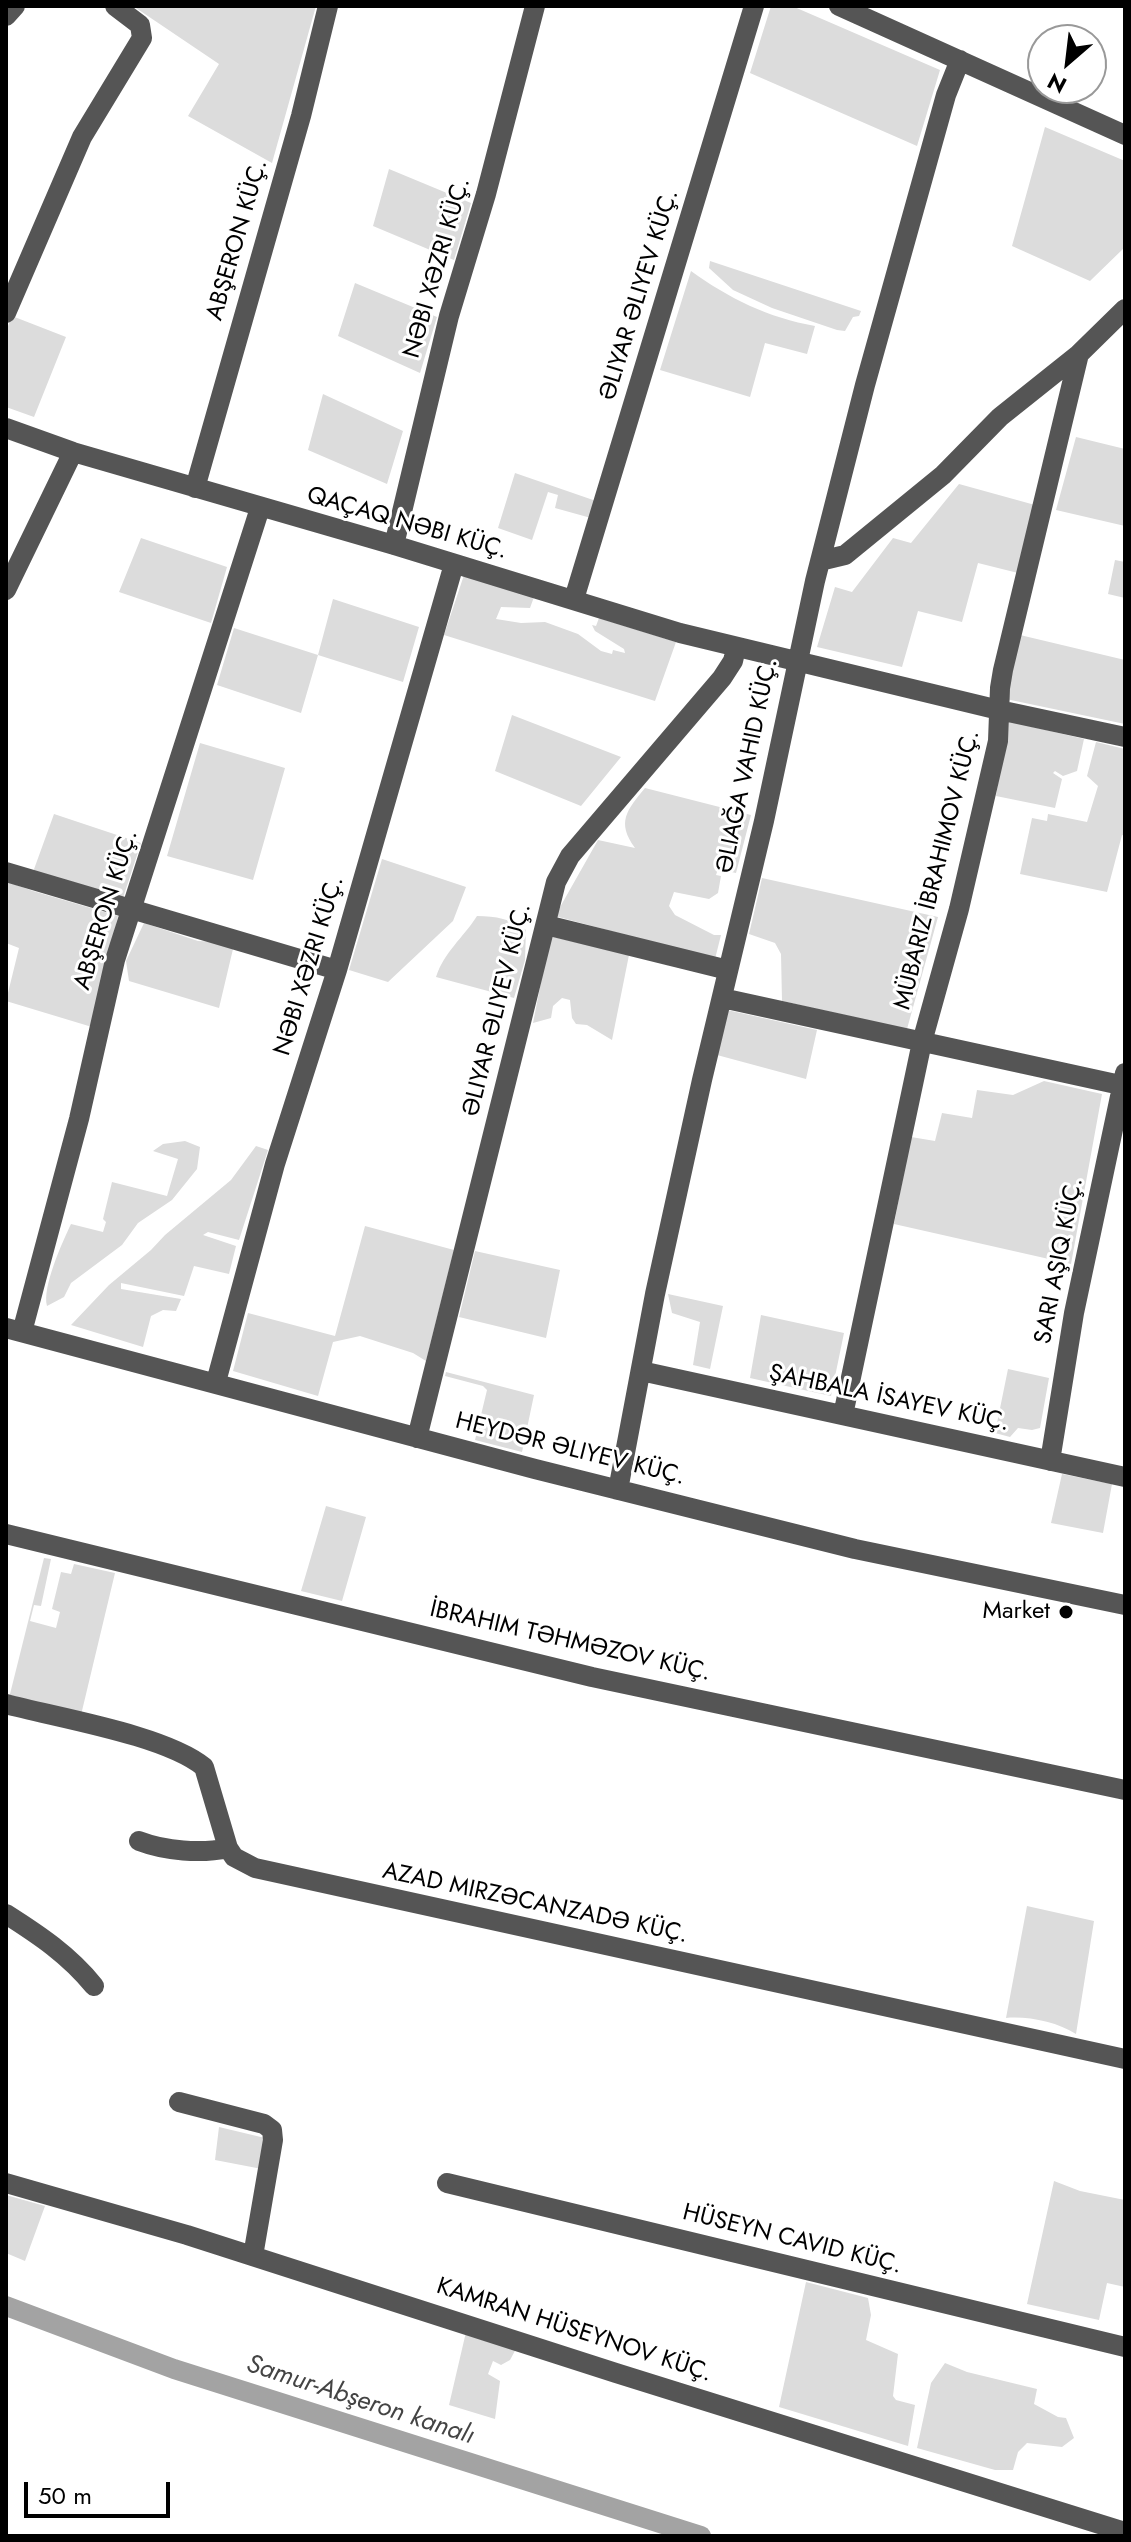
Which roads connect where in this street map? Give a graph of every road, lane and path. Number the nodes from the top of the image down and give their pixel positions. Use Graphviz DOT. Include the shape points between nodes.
graph roads {
  1 [pos="15,6"];
  2 [pos="115,6"];
  3 [pos="328,6"];
  4 [pos="535,6"];
  5 [pos="754,6"];
  6 [pos="839,6"];
  7 [pos="6,16"];
  8 [pos="960,60"];
  9 [pos="1125,135"];
  10 [pos="1125,309"];
  11 [pos="6,313"];
  12 [pos="1079,354"];
  13 [pos="6,428"];
  14 [pos="73,452"];
  15 [pos="195,488"];
  16 [pos="260,508"];
  17 [pos="394,545"];
  18 [pos="820,561"];
  19 [pos="454,564"];
  20 [pos="6,590"];
  21 [pos="574,599"];
  22 [pos="736,648"];
  23 [pos="797,661"];
  24 [pos="999,710"];
  25 [pos="1125,737"];
  26 [pos="6,872"];
  27 [pos="131,911"];
  28 [pos="546,925"];
  29 [pos="337,970"];
  30 [pos="728,970"];
  31 [pos="722,998"];
  32 [pos="922,1042"];
  33 [pos="1124,1081"];
  34 [pos="14,1330"];
  35 [pos="641,1371"];
  36 [pos="216,1382"];
  37 [pos="843,1415"];
  38 [pos="417,1438"];
  39 [pos="1050,1461"];
  40 [pos="1125,1477"];
  41 [pos="618,1490"];
  42 [pos="6,1534"];
  43 [pos="1125,1605"];
  44 [pos="6,1704"];
  45 [pos="1125,1790"];
  46 [pos="139,1841"];
  47 [pos="228,1848"];
  48 [pos="6,1914"];
  49 [pos="94,1986"];
  50 [pos="1125,2059"];
  51 [pos="179,2102"];
  52 [pos="6,2183"];
  53 [pos="447,2183"];
  54 [pos="253,2256"];
  55 [pos="1125,2347"];
  56 [pos="1125,2532"];
  1 -- 7 [label="street"];
  2 -- 11 [label="street" via="140,25 142,38 82,137"];
  3 -- 15 [label="street, ABŞERON KÜÇ."];
  4 -- 17 [label="street, NƏBI XƏZRI KÜÇ." via="449,316"];
  5 -- 21 [label="street, ƏLIYAR ƏLIYEV KÜÇ."];
  6 -- 8 [label="street"];
  8 -- 9 [label="street"];
  8 -- 18 [label="street, ƏLIAĞA VAHID KÜÇ." via="946,95"];
  10 -- 12 [label="street"];
  12 -- 18 [label="street" via="845,555"];
  12 -- 24 [label="street, MÜBARIZ İBRAHIMOV KÜÇ." via="1003,670"];
  13 -- 14 [label="street, QAÇAQ NƏBI KÜÇ."];
  14 -- 15 [label="street, QAÇAQ NƏBI KÜÇ."];
  14 -- 20 [label="street"];
  15 -- 16 [label="street, QAÇAQ NƏBI KÜÇ."];
  16 -- 17 [label="street, QAÇAQ NƏBI KÜÇ."];
  16 -- 27 [label="street, ABŞERON KÜÇ."];
  17 -- 19 [label="street, QAÇAQ NƏBI KÜÇ."];
  18 -- 23 [label="street, ƏLIAĞA VAHID KÜÇ."];
  19 -- 21 [label="street, QAÇAQ NƏBI KÜÇ."];
  19 -- 29 [label="street, NƏBI XƏZRI KÜÇ."];
  21 -- 22 [label="street, QAÇAQ NƏBI KÜÇ."];
  22 -- 23 [label="street, QAÇAQ NƏBI KÜÇ."];
  22 -- 28 [label="street, ƏLIYAR ƏLIYEV KÜÇ." via="722,678 570,856 556,882"];
  23 -- 24 [label="street, QAÇAQ NƏBI KÜÇ."];
  23 -- 30 [label="street, ƏLIAĞA VAHID KÜÇ."];
  24 -- 25 [label="street, QAÇAQ NƏBI KÜÇ."];
  24 -- 32 [label="street, MÜBARIZ İBRAHIMOV KÜÇ." via="985,801"];
  26 -- 27 [label="street"];
  27 -- 29 [label="street"];
  27 -- 34 [label="street, ABŞERON KÜÇ." via="79,1119"];
  28 -- 30 [label="street"];
  28 -- 38 [label="street, ƏLIYAR ƏLIYEV KÜÇ."];
  29 -- 36 [label="street, NƏBI XƏZRI KÜÇ." via="275,1164"];
  30 -- 31 [label="street, ƏLIAĞA VAHID KÜÇ."];
  31 -- 32 [label="street"];
  31 -- 35 [label="street, ƏLIAĞA VAHID KÜÇ."];
  32 -- 33 [label="street"];
  32 -- 37 [label="street, MÜBARIZ İBRAHIMOV KÜÇ."];
  33 -- 39 [label="street" via="1074,1313"];
  34 -- 36 [label="street, HEYDƏR ƏLIYEV KÜÇ."];
  35 -- 37 [label="street, ŞAHBALA İSAYEV KÜÇ."];
  35 -- 41 [label="street, ƏLIAĞA VAHID KÜÇ."];
  36 -- 38 [label="street, HEYDƏR ƏLIYEV KÜÇ."];
  37 -- 39 [label="street, ŞAHBALA İSAYEV KÜÇ."];
  38 -- 41 [label="street, HEYDƏR ƏLIYEV KÜÇ."];
  39 -- 40 [label="street, ŞAHBALA İSAYEV KÜÇ."];
  41 -- 43 [label="street, HEYDƏR ƏLIYEV KÜÇ." via="855,1549"];
  42 -- 45 [label="street, İBRAHIM TƏHMƏZOV KÜÇ." via="592,1677"];
  44 -- 47 [label="street" via="125,1734 194,1759 204,1767"];
  46 -- 47 [label="street" via="156,1847"];
  47 -- 50 [label="street, AZAD MIRZƏCANZADƏ KÜÇ." via="255,1868"];
  48 -- 49 [label="street" via="77,1964"];
  51 -- 54 [label="street" via="272,2130"];
  52 -- 54 [label="street, KAMRAN HÜSEYNOV KÜÇ."];
  53 -- 55 [label="street, HÜSEYN CAVID KÜÇ."];
  54 -- 56 [label="street, KAMRAN HÜSEYNOV KÜÇ."];
}
